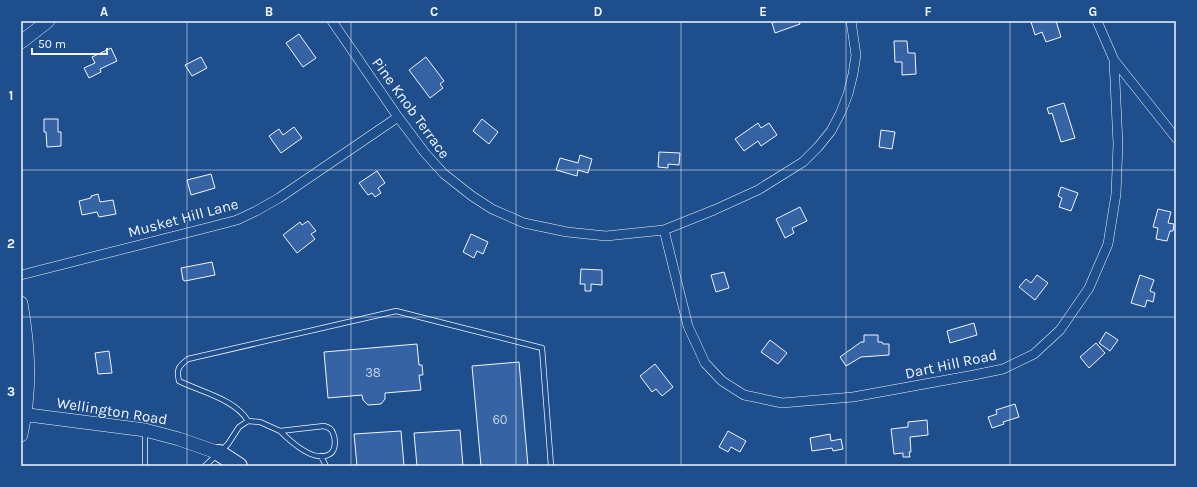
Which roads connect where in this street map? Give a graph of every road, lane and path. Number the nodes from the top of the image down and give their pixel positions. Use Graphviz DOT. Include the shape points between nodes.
graph roads {
  1 [pos="48,21"];
  2 [pos="332,21"];
  3 [pos="851,21"];
  4 [pos="1097,21"];
  5 [pos="21,42"];
  6 [pos="1114,60"];
  7 [pos="398,117"];
  8 [pos="1176,138"];
  9 [pos="664,230"];
  10 [pos="21,275"];
  11 [pos="21,303"];
  12 [pos="23,415"];
  13 [pos="248,421"];
  14 [pos="145,430"];
  15 [pos="280,431"];
  16 [pos="21,435"];
  17 [pos="219,453"];
  18 [pos="321,456"];
  19 [pos="145,466"];
  20 [pos="205,466"];
  21 [pos="238,466"];
  22 [pos="326,466"];
  23 [pos="551,466"];
  1 -- 5 [label="main road"];
  2 -- 7 [label="street, Pine Knob Terrace"];
  3 -- 9 [label="street, Pine Knob Terrace" via="856,55 848,94 831,131 818,148 803,162 758,190"];
  4 -- 6 [label="street"];
  6 -- 8 [label="street"];
  6 -- 9 [label="street, Dart Hill Road" via="1118,144 1116,194 1108,244 1089,288 1060,330 1034,354 1003,369 853,397 782,403 744,395 722,381 705,363 688,326"];
  7 -- 9 [label="street, Pine Knob Terrace" via="444,174 492,209 524,223 567,232 606,236"];
  7 -- 10 [label="street, Musket Hill Lane" via="279,198 237,220"];
  11 -- 12 [label="main road" via="28,362 28,400"];
  12 -- 14 [label="main road, Wellington Road"];
  12 -- 16 [label="main road"];
  13 -- 15 [label="lane" via="260,422"];
  13 -- 17 [label="lane"];
  13 -- 23 [label="lane" via="236,407 179,380 177,372 181,364 188,359 396,311 542,348"];
  14 -- 17 [label="main road, Wellington Road"];
  14 -- 19 [label="lane"];
  15 -- 18 [label="lane" via="292,443 308,453"];
  15 -- 18 [label="lane" via="324,426 329,428 333,433 335,445 328,455"];
  17 -- 20 [label="lane"];
  17 -- 21 [label="highway"];
  18 -- 22 [label="lane"];
}
